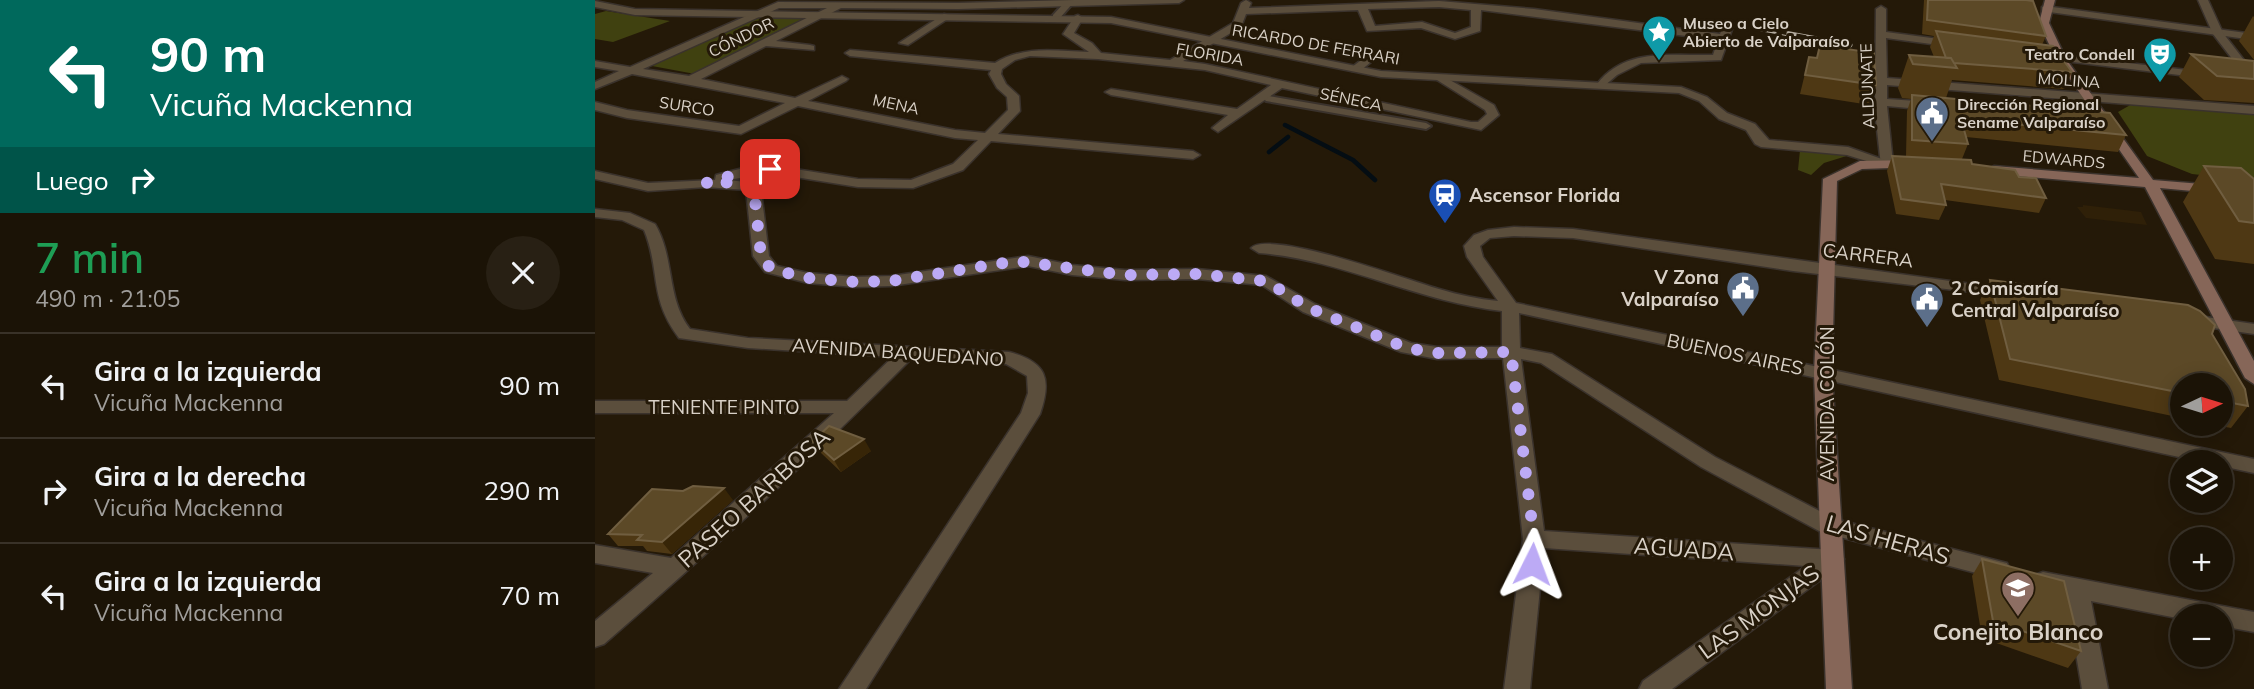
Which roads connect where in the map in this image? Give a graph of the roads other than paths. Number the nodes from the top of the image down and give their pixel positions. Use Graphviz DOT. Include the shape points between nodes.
graph roads {
  1 [pos="1179,0"];
  2 [pos="2203,0"];
  3 [pos="1025,2"];
  4 [pos="1439,2"];
  5 [pos="836,3"];
  6 [pos="1069,3"];
  7 [pos="595,4"];
  8 [pos="2047,5"];
  9 [pos="1245,6"];
  10 [pos="1362,7"];
  11 [pos="1476,8"];
  12 [pos="1881,9"];
  13 [pos="759,13"];
  14 [pos="945,13"];
  15 [pos="822,15"];
  16 [pos="1056,18"];
  17 [pos="1079,18"];
  18 [pos="1729,24"];
  19 [pos="2217,32"];
  20 [pos="1881,34"];
  21 [pos="2254,37"];
  22 [pos="1724,38"];
  23 [pos="1213,39"];
  24 [pos="764,43"];
  25 [pos="904,43"];
  26 [pos="1962,45"];
  27 [pos="810,48"];
  28 [pos="850,53"];
  29 [pos="2029,54"];
  30 [pos="1098,56"];
  31 [pos="885,57"];
  32 [pos="1372,57"];
  33 [pos="2061,59"];
  34 [pos="1173,63"];
  35 [pos="595,64"];
  36 [pos="997,67"];
  37 [pos="860,69"];
  38 [pos="1356,69"];
  39 [pos="635,70"];
  40 [pos="2212,75"];
  41 [pos="1441,78"];
  42 [pos="2236,78"];
  43 [pos="842,79"];
  44 [pos="690,80"];
  45 [pos="2254,80"];
  46 [pos="1881,81"];
  47 [pos="1280,84"];
  48 [pos="1603,84"];
  49 [pos="595,86"];
  50 [pos="1111,92"];
  51 [pos="2090,98"];
  52 [pos="1269,99"];
  53 [pos="1881,102"];
  54 [pos="801,103"];
  55 [pos="595,106"];
  56 [pos="1948,108"];
  57 [pos="2254,110"];
  58 [pos="1238,113"];
  59 [pos="627,114"];
  60 [pos="595,117"];
  61 [pos="2082,120"];
  62 [pos="2109,123"];
  63 [pos="1426,126"];
  64 [pos="1218,128"];
  65 [pos="986,138"];
  66 [pos="1022,141"];
  67 [pos="1037,153"];
  68 [pos="1193,155"];
  69 [pos="1887,163"];
  70 [pos="1932,165"];
  71 [pos="1983,169"];
  72 [pos="595,175"];
  73 [pos="706,183"];
  74 [pos="2149,183"];
  75 [pos="2227,190"];
  76 [pos="595,213"];
  77 [pos="1259,248"];
  78 [pos="1828,272"];
  79 [pos="2028,297"];
  80 [pos="1510,306"];
  81 [pos="2171,317"];
  82 [pos="2224,325"];
  83 [pos="2254,329"];
  84 [pos="1511,352"];
  85 [pos="907,353"];
  86 [pos="1823,373"];
  87 [pos="2254,377"];
  88 [pos="595,407"];
  89 [pos="853,407"];
  90 [pos="2254,466"];
  91 [pos="1829,526"];
  92 [pos="1534,540"];
  93 [pos="595,554"];
  94 [pos="1833,559"];
  95 [pos="677,568"];
  96 [pos="2077,591"];
  97 [pos="2170,607"];
  98 [pos="2233,618"];
  99 [pos="2254,622"];
  100 [pos="595,636"];
  101 [pos="852,689"];
  102 [pos="1517,689"];
  103 [pos="1652,689"];
  104 [pos="1839,689"];
  105 [pos="2095,689"];
  1 -- 6 [label="street"];
  2 -- 19 [label="street"];
  3 -- 6 [label="street"];
  3 -- 14 [label="street"];
  4 -- 10 [label="street"];
  4 -- 11 [label="street"];
  5 -- 13 [label="street" via="778,5"];
  5 -- 14 [label="street"];
  5 -- 15 [label="street, CÓNDOR"];
  6 -- 16 [label="street"];
  7 -- 13 [label="street, RICARDO DE FERRARI" via="635,12"];
  8 -- 19 [label="street"];
  8 -- 33 [label="main road" via="2044,23"];
  9 -- 10 [label="street"];
  9 -- 23 [label="street" via="1237,25"];
  10 -- 11 [label="street" via="1367,24 1375,30 1422,25 1455,36 1476,29"];
  11 -- 22 [label="street"];
  12 -- 20 [label="street, ALDUNATE"];
  13 -- 15 [label="street, RICARDO DE FERRARI"];
  13 -- 39 [label="street"];
  14 -- 15 [label="street, RICARDO DE FERRARI"];
  14 -- 16 [label="street, RICARDO DE FERRARI"];
  14 -- 25 [label="street"];
  15 -- 24 [label="street, CÓNDOR"];
  16 -- 17 [label="street, RICARDO DE FERRARI"];
  17 -- 23 [label="street, RICARDO DE FERRARI" via="1111,19"];
  17 -- 30 [label="street" via="1068,34"];
  18 -- 22 [label="street"];
  19 -- 21 [label="street"];
  19 -- 45 [label="street"];
  20 -- 26 [label="street"];
  20 -- 46 [label="street, ALDUNATE"];
  22 -- 48 [label="street" via="1717,58 1639,60"];
  23 -- 34 [label="street"];
  23 -- 38 [label="street, RICARDO DE FERRARI"];
  24 -- 27 [label="street"];
  24 -- 44 [label="street, CÓNDOR"];
  28 -- 31 [label="street, FLORIDA"];
  29 -- 33 [label="street"];
  30 -- 34 [label="street, FLORIDA"];
  30 -- 36 [label="street, FLORIDA" via="1022,54"];
  31 -- 36 [label="street, FLORIDA"];
  31 -- 37 [label="street"];
  32 -- 38 [label="street"];
  33 -- 40 [label="street"];
  33 -- 51 [label="main road"];
  34 -- 47 [label="street, FLORIDA"];
  35 -- 39 [label="street, MENA"];
  36 -- 65 [label="street" via="995,74 1015,104 1009,118"];
  38 -- 41 [label="street, RICARDO DE FERRARI"];
  39 -- 44 [label="street, MENA"];
  39 -- 49 [label="street"];
  41 -- 47 [label="street, FLORIDA" via="1490,108 1493,115 1476,127 1380,111"];
  41 -- 48 [label="street, RICARDO DE FERRARI"];
  42 -- 45 [label="street"];
  43 -- 54 [label="street"];
  44 -- 54 [label="street, MENA"];
  46 -- 51 [label="street, MOLINA"];
  46 -- 53 [label="street, ALDUNATE"];
  47 -- 58 [label="street"];
  48 -- 69 [label="street, RICARDO DE FERRARI" via="1681,90 1751,127 1766,144 1848,151"];
  50 -- 58 [label="street"];
  51 -- 57 [label="street, MOLINA"];
  51 -- 62 [label="main road"];
  52 -- 63 [label="street, SÉNECA"];
  53 -- 56 [label="street"];
  53 -- 69 [label="street, ALDUNATE"];
  54 -- 59 [label="street, SURCO" via="741,130"];
  54 -- 65 [label="street, MENA"];
  55 -- 59 [label="street"];
  58 -- 64 [label="street"];
  59 -- 60 [label="street"];
  61 -- 62 [label="street"];
  62 -- 74 [label="main road"];
  65 -- 66 [label="street, MENA"];
  65 -- 73 [label="street" via="958,167 913,184 857,183 770,169"];
  66 -- 67 [label="street" via="1013,151"];
  66 -- 68 [label="street, MENA"];
  69 -- 70 [label="main road"];
  69 -- 78 [label="main road, AVENIDA COLÓN" via="1849,169 1830,179"];
  71 -- 74 [label="main road, EDWARDS"];
  72 -- 73 [label="street" via="648,187"];
  73 -- 84 [label="street, LAS HERAS" via="750,186 761,256 771,269 808,278 891,281 1016,261 1125,275 1197,274 1266,281 1309,308 1407,348 1437,353"];
  74 -- 75 [label="main road, EDWARDS"];
  74 -- 82 [label="main road"];
  76 -- 85 [label="street, AVENIDA BAQUEDANO" via="625,216 650,227 660,246 659,269 671,320 685,334 708,340"];
  77 -- 80 [label="street, BUENOS AIRES" via="1291,249 1457,300"];
  78 -- 79 [label="street, CARRERA"];
  78 -- 80 [label="street, CARRERA" via="1604,238 1525,233 1476,239 1472,246 1475,257"];
  78 -- 86 [label="main road, AVENIDA COLÓN"];
  80 -- 84 [label="street"];
  80 -- 86 [label="street, BUENOS AIRES"];
  81 -- 82 [label="street"];
  82 -- 83 [label="street"];
  82 -- 87 [label="main road"];
  84 -- 91 [label="street, LAS HERAS" via="1546,358 1708,462"];
  84 -- 92 [label="street"];
  85 -- 89 [label="street, PASEO BARBOSA"];
  85 -- 101 [label="street, AVENIDA BAQUEDANO" via="1009,358 1032,367 1039,378 1030,414"];
  86 -- 90 [label="street, BUENOS AIRES"];
  86 -- 91 [label="main road, AVENIDA COLÓN"];
  88 -- 89 [label="street, TENIENTE PINTO"];
  89 -- 95 [label="street, PASEO BARBOSA"];
  91 -- 94 [label="main road, AVENIDA COLÓN"];
  91 -- 96 [label="street, LAS HERAS"];
  92 -- 94 [label="street, AGUADA"];
  92 -- 102 [label="street"];
  93 -- 95 [label="street"];
  94 -- 103 [label="street, LAS MONJAS"];
  94 -- 104 [label="main road, AVENIDA COLÓN"];
  95 -- 100 [label="street, PASEO BARBOSA"];
  96 -- 97 [label="street, LAS HERAS"];
  96 -- 105 [label="street"];
  98 -- 99 [label="street, LAS HERAS"];
}
